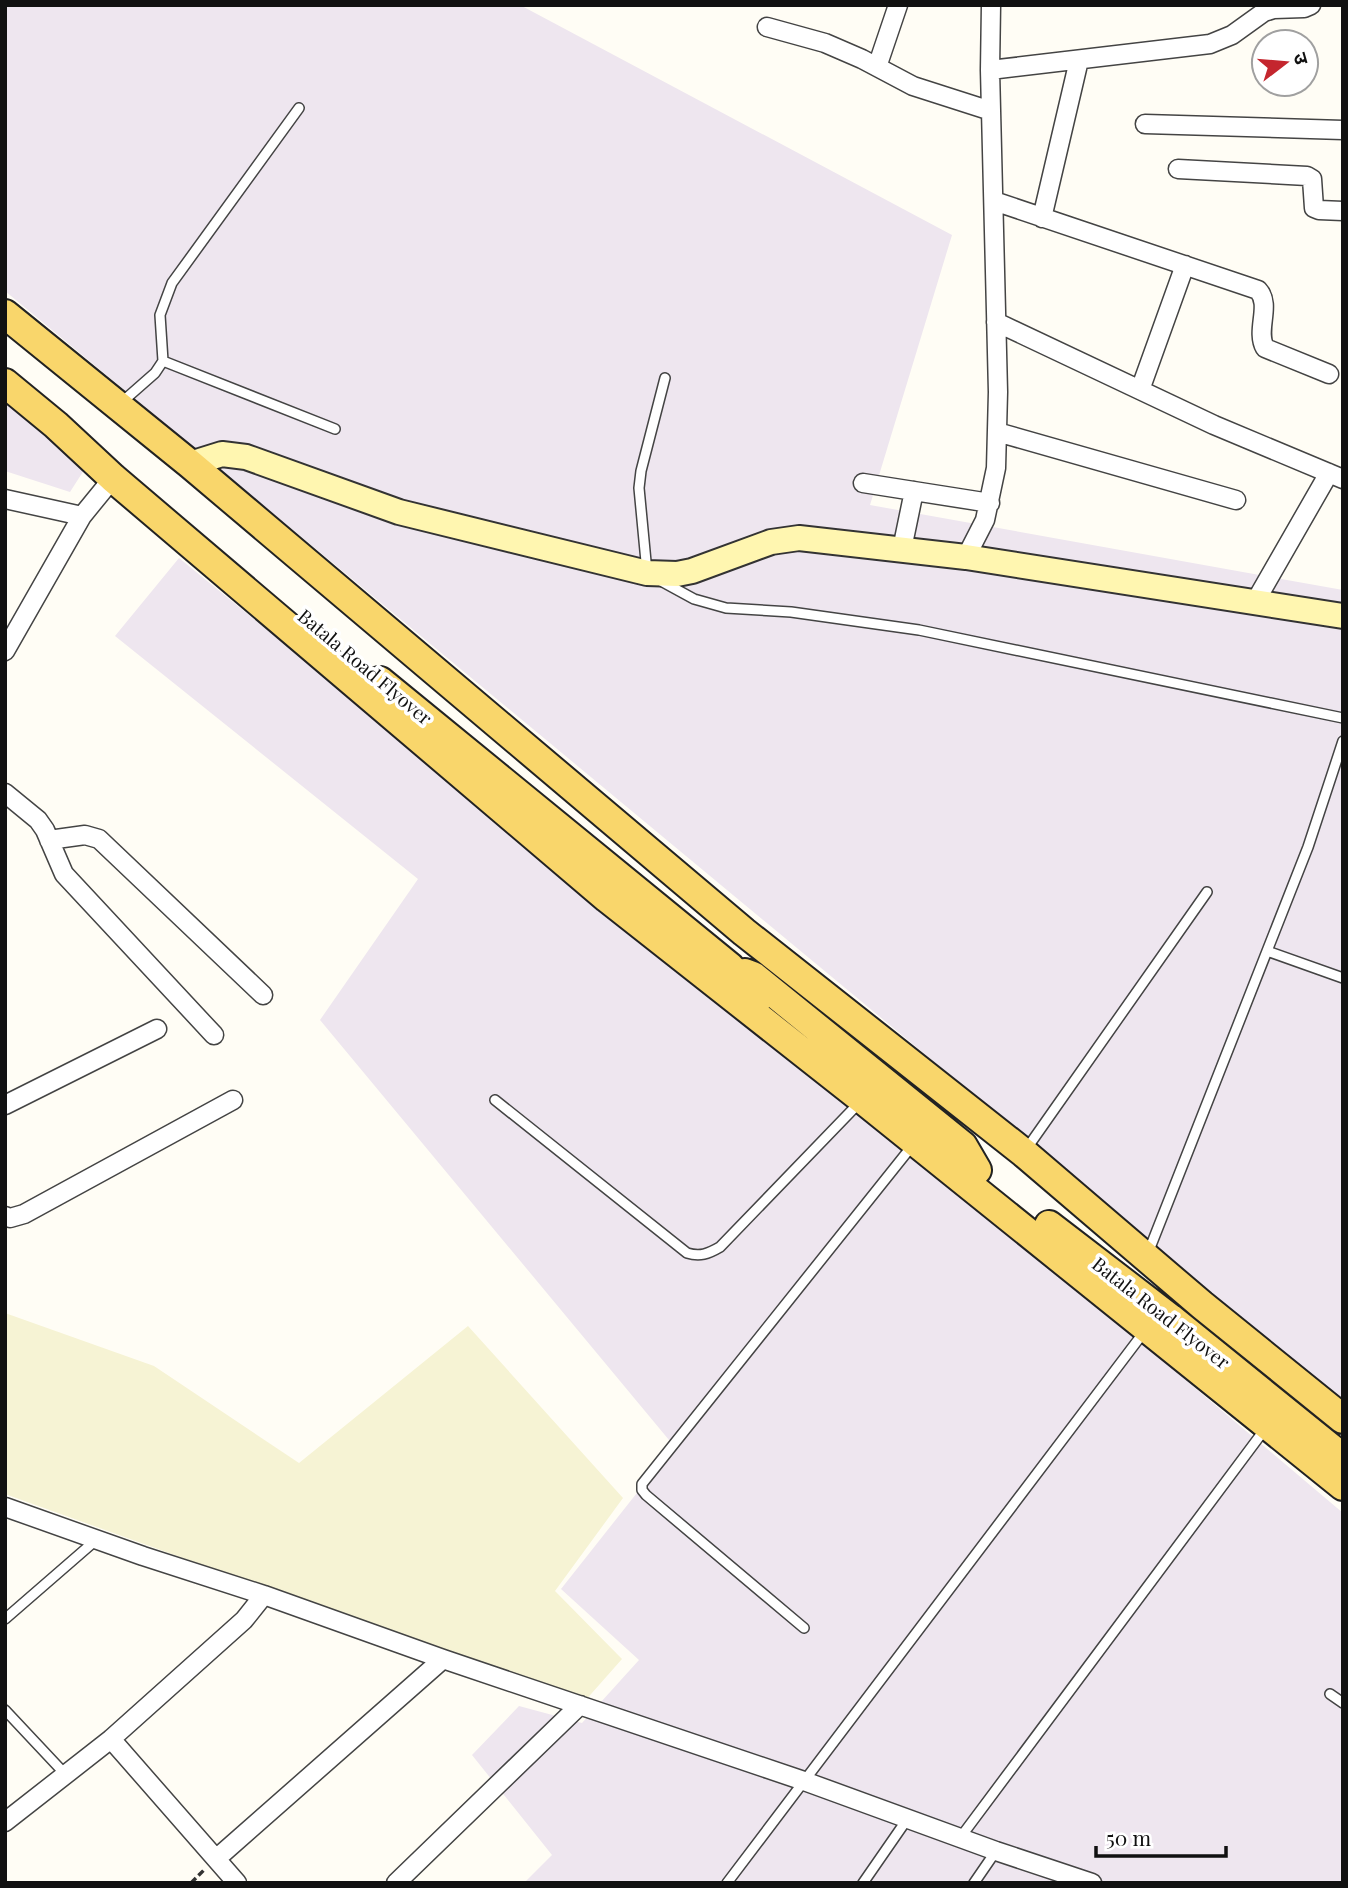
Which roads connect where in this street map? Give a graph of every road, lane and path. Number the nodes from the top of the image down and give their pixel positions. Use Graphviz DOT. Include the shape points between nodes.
graph roads {
  1 [pos="898,5"];
  2 [pos="991,5"];
  3 [pos="1311,5"];
  4 [pos="768,27"];
  5 [pos="1079,60"];
  6 [pos="877,67"];
  7 [pos="990,70"];
  8 [pos="299,108"];
  9 [pos="991,111"];
  10 [pos="1145,124"];
  11 [pos="1343,130"];
  12 [pos="1178,169"];
  13 [pos="994,201"];
  14 [pos="1343,211"];
  15 [pos="1042,218"];
  16 [pos="1185,265"];
  17 [pos="5,314"];
  18 [pos="996,322"];
  19 [pos="5,361"];
  20 [pos="163,361"];
  21 [pos="1329,374"];
  22 [pos="665,378"];
  23 [pos="5,383"];
  24 [pos="1140,390"];
  25 [pos="118,406"];
  26 [pos="335,429"];
  27 [pos="997,432"];
  28 [pos="190,464"];
  29 [pos="1336,476"];
  30 [pos="113,478"];
  31 [pos="863,483"];
  32 [pos="914,491"];
  33 [pos="5,499"];
  34 [pos="1236,500"];
  35 [pos="990,503"];
  36 [pos="82,516"];
  37 [pos="902,549"];
  38 [pos="966,557"];
  39 [pos="647,573"];
  40 [pos="1255,603"];
  41 [pos="1343,616"];
  42 [pos="5,651"];
  43 [pos="1343,718"];
  44 [pos="1343,741"];
  45 [pos="5,793"];
  46 [pos="49,840"];
  47 [pos="1207,892"];
  48 [pos="1268,951"];
  49 [pos="1343,978"];
  50 [pos="263,995"];
  51 [pos="157,1029"];
  52 [pos="214,1035"];
  53 [pos="862,1099"];
  54 [pos="233,1100"];
  55 [pos="495,1100"];
  56 [pos="5,1105"];
  57 [pos="915,1142"];
  58 [pos="1024,1153"];
  59 [pos="5,1216"];
  60 [pos="1147,1257"];
  61 [pos="1147,1328"];
  62 [pos="1343,1419"];
  63 [pos="1268,1425"];
  64 [pos="1343,1458"];
  65 [pos="1343,1486"];
  66 [pos="5,1507"];
  67 [pos="98,1539"];
  68 [pos="264,1595"];
  69 [pos="5,1619"];
  70 [pos="804,1628"];
  71 [pos="443,1659"];
  72 [pos="1330,1694"];
  73 [pos="1343,1703"];
  74 [pos="580,1705"];
  75 [pos="5,1710"];
  76 [pos="111,1740"];
  77 [pos="66,1775"];
  78 [pos="804,1780"];
  79 [pos="908,1818"];
  80 [pos="5,1822"];
  81 [pos="960,1838"];
  82 [pos="996,1851"];
  83 [pos="216,1859"];
  84 [pos="237,1883"];
  85 [pos="396,1883"];
  86 [pos="727,1883"];
  87 [pos="863,1883"];
  88 [pos="974,1883"];
  89 [pos="1092,1883"];
  1 -- 6 [label="street"];
  2 -- 7 [label="street"];
  3 -- 5 [label="street" via="1264,12 1210,44"];
  4 -- 6 [label="street" via="825,43"];
  5 -- 7 [label="street"];
  5 -- 15 [label="street"];
  6 -- 9 [label="street" via="934,94"];
  7 -- 9 [label="street"];
  8 -- 20 [label="lane" via="172,283 160,314"];
  9 -- 13 [label="street"];
  10 -- 11 [label="street"];
  12 -- 14 [label="street" via="1307,176 1312,178 1314,208"];
  13 -- 15 [label="street"];
  13 -- 18 [label="street"];
  15 -- 16 [label="street"];
  16 -- 21 [label="street" via="1258,290 1264,301 1260,339 1265,348"];
  16 -- 24 [label="street"];
  17 -- 25 [label="main road"];
  18 -- 24 [label="street"];
  18 -- 27 [label="street"];
  19 -- 64 [label="main road, Batala Road Flyover" via="355,660 730,967 753,976 963,1146 977,1170"];
  20 -- 25 [label="lane"];
  20 -- 26 [label="lane"];
  22 -- 39 [label="lane" via="639,488"];
  23 -- 30 [label="main road"];
  24 -- 29 [label="street"];
  25 -- 28 [label="main road"];
  27 -- 34 [label="street"];
  27 -- 35 [label="street"];
  28 -- 39 [label="street" via="222,454 246,457 399,512"];
  28 -- 58 [label="main road" via="744,932"];
  29 -- 40 [label="street"];
  30 -- 36 [label="street"];
  30 -- 53 [label="main road" via="607,898"];
  31 -- 32 [label="street"];
  32 -- 35 [label="street"];
  32 -- 37 [label="street"];
  33 -- 36 [label="street"];
  35 -- 38 [label="street"];
  36 -- 42 [label="street"];
  37 -- 38 [label="street"];
  37 -- 39 [label="street" via="799,538 771,542 692,571"];
  38 -- 40 [label="street"];
  39 -- 43 [label="lane" via="710,605 919,630"];
  40 -- 41 [label="street"];
  44 -- 48 [label="lane"];
  45 -- 46 [label="street" via="37,820"];
  46 -- 50 [label="street" via="85,835 99,839"];
  46 -- 52 [label="street" via="64,874"];
  47 -- 58 [label="lane"];
  48 -- 49 [label="lane"];
  48 -- 60 [label="lane"];
  51 -- 56 [label="street"];
  53 -- 55 [label="lane" via="720,1247 705,1255 687,1253"];
  53 -- 57 [label="main road"];
  54 -- 59 [label="street" via="24,1214"];
  57 -- 61 [label="main road"];
  57 -- 70 [label="lane" via="642,1484 646,1495"];
  58 -- 60 [label="main road"];
  60 -- 62 [label="main road"];
  61 -- 63 [label="main road"];
  61 -- 78 [label="lane"];
  63 -- 65 [label="main road"];
  63 -- 81 [label="lane"];
  66 -- 67 [label="street"];
  67 -- 68 [label="street"];
  67 -- 69 [label="lane"];
  68 -- 71 [label="street"];
  68 -- 76 [label="street" via="244,1620"];
  71 -- 74 [label="street"];
  71 -- 83 [label="street"];
  72 -- 73 [label="lane"];
  74 -- 78 [label="street"];
  74 -- 85 [label="street"];
  75 -- 77 [label="lane"];
  76 -- 77 [label="street"];
  76 -- 83 [label="street"];
  77 -- 80 [label="street"];
  78 -- 79 [label="street"];
  78 -- 86 [label="lane"];
  79 -- 81 [label="street"];
  79 -- 87 [label="lane"];
  81 -- 82 [label="street"];
  82 -- 88 [label="lane"];
  82 -- 89 [label="street"];
  83 -- 84 [label="street"];
}
